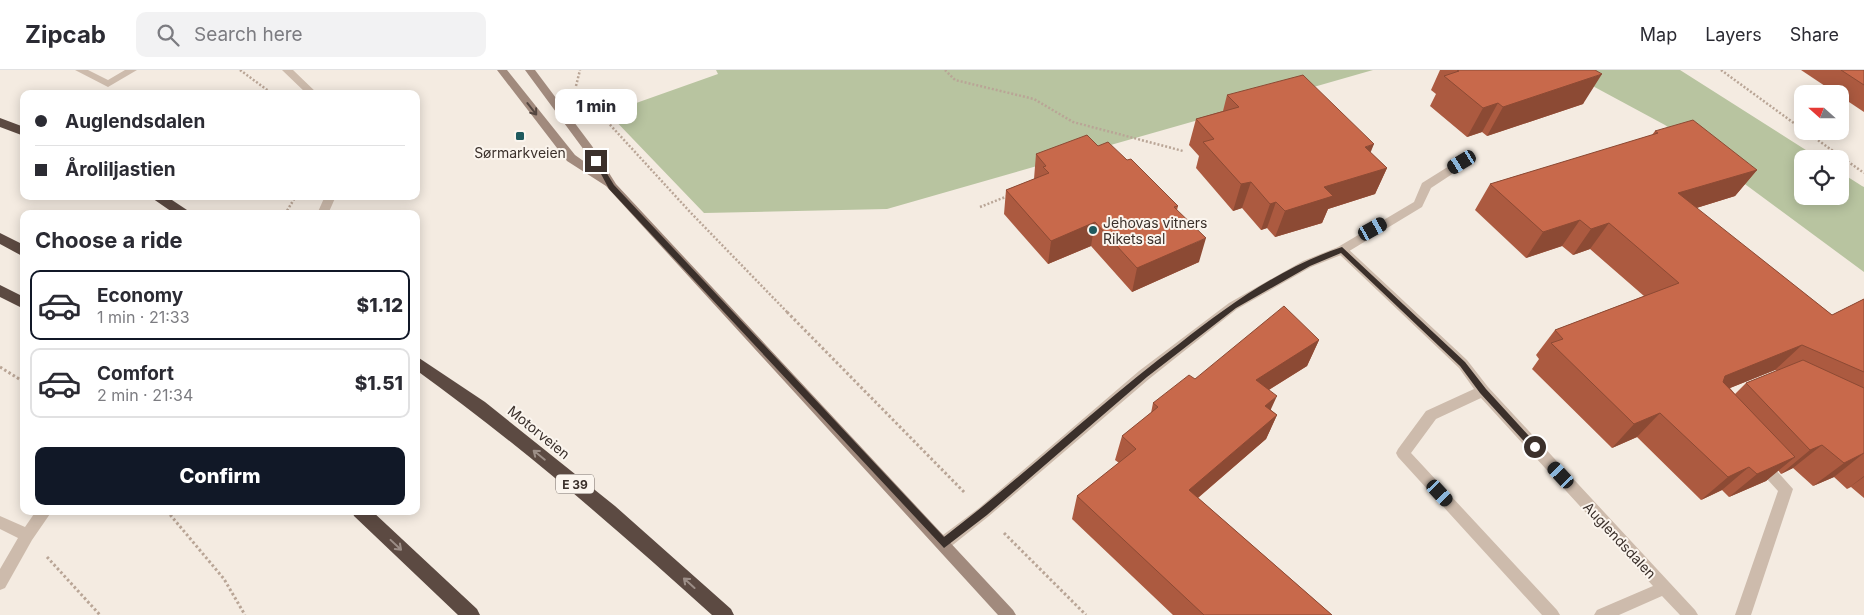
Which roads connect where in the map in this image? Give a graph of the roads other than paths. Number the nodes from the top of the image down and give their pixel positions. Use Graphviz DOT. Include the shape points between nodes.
graph roads {
  1 [pos="80,70"];
  2 [pos="132,70"];
  3 [pos="287,70"];
  4 [pos="502,70"];
  5 [pos="530,70"];
  6 [pos="309,90"];
  7 [pos="2,122"];
  8 [pos="20,130"];
  9 [pos="1462,162"];
  10 [pos="612,187"];
  11 [pos="162,200"];
  12 [pos="179,210"];
  13 [pos="0,238"];
  14 [pos="20,250"];
  15 [pos="1342,250"];
  16 [pos="0,290"];
  17 [pos="20,302"];
  18 [pos="420,365"];
  19 [pos="1483,391"];
  20 [pos="1753,454"];
  21 [pos="42,515"];
  22 [pos="364,515"];
  23 [pos="0,522"];
  24 [pos="27,535"];
  25 [pos="944,543"];
  26 [pos="0,583"];
  27 [pos="1664,588"];
  28 [pos="471,615"];
  29 [pos="725,615"];
  30 [pos="1008,615"];
  31 [pos="1552,615"];
  32 [pos="1602,615"];
  33 [pos="1690,615"];
  34 [pos="1743,615"];
  1 -- 2 [label="street" via="108,84"];
  3 -- 6 [label="street"];
  4 -- 10 [label="main road, one-way" via="571,158"];
  5 -- 10 [label="main road" via="588,148"];
  7 -- 8 [label="highway"];
  9 -- 15 [label="street" via="1426,186 1418,204"];
  10 -- 25 [label="main road"];
  11 -- 12 [label="highway"];
  13 -- 14 [label="highway"];
  15 -- 19 [label="street, Auglendsdalen" via="1462,364"];
  15 -- 25 [label="street" via="1307,264 1233,306 1144,375"];
  16 -- 17 [label="highway"];
  29 -- 18 [label="highway, Motorveien / E 39, one-way" via="609,511 479,407"];
  19 -- 27 [label="street, Auglendsdalen"];
  19 -- 31 [label="street" via="1431,415 1403,453"];
  20 -- 34 [label="street" via="1786,489"];
  21 -- 24 [label="street"];
  22 -- 28 [label="highway, one-way"];
  23 -- 24 [label="street"];
  24 -- 26 [label="street"];
  25 -- 30 [label="main road"];
  27 -- 32 [label="street"];
  27 -- 33 [label="street, Auglendsdalen"];
}
